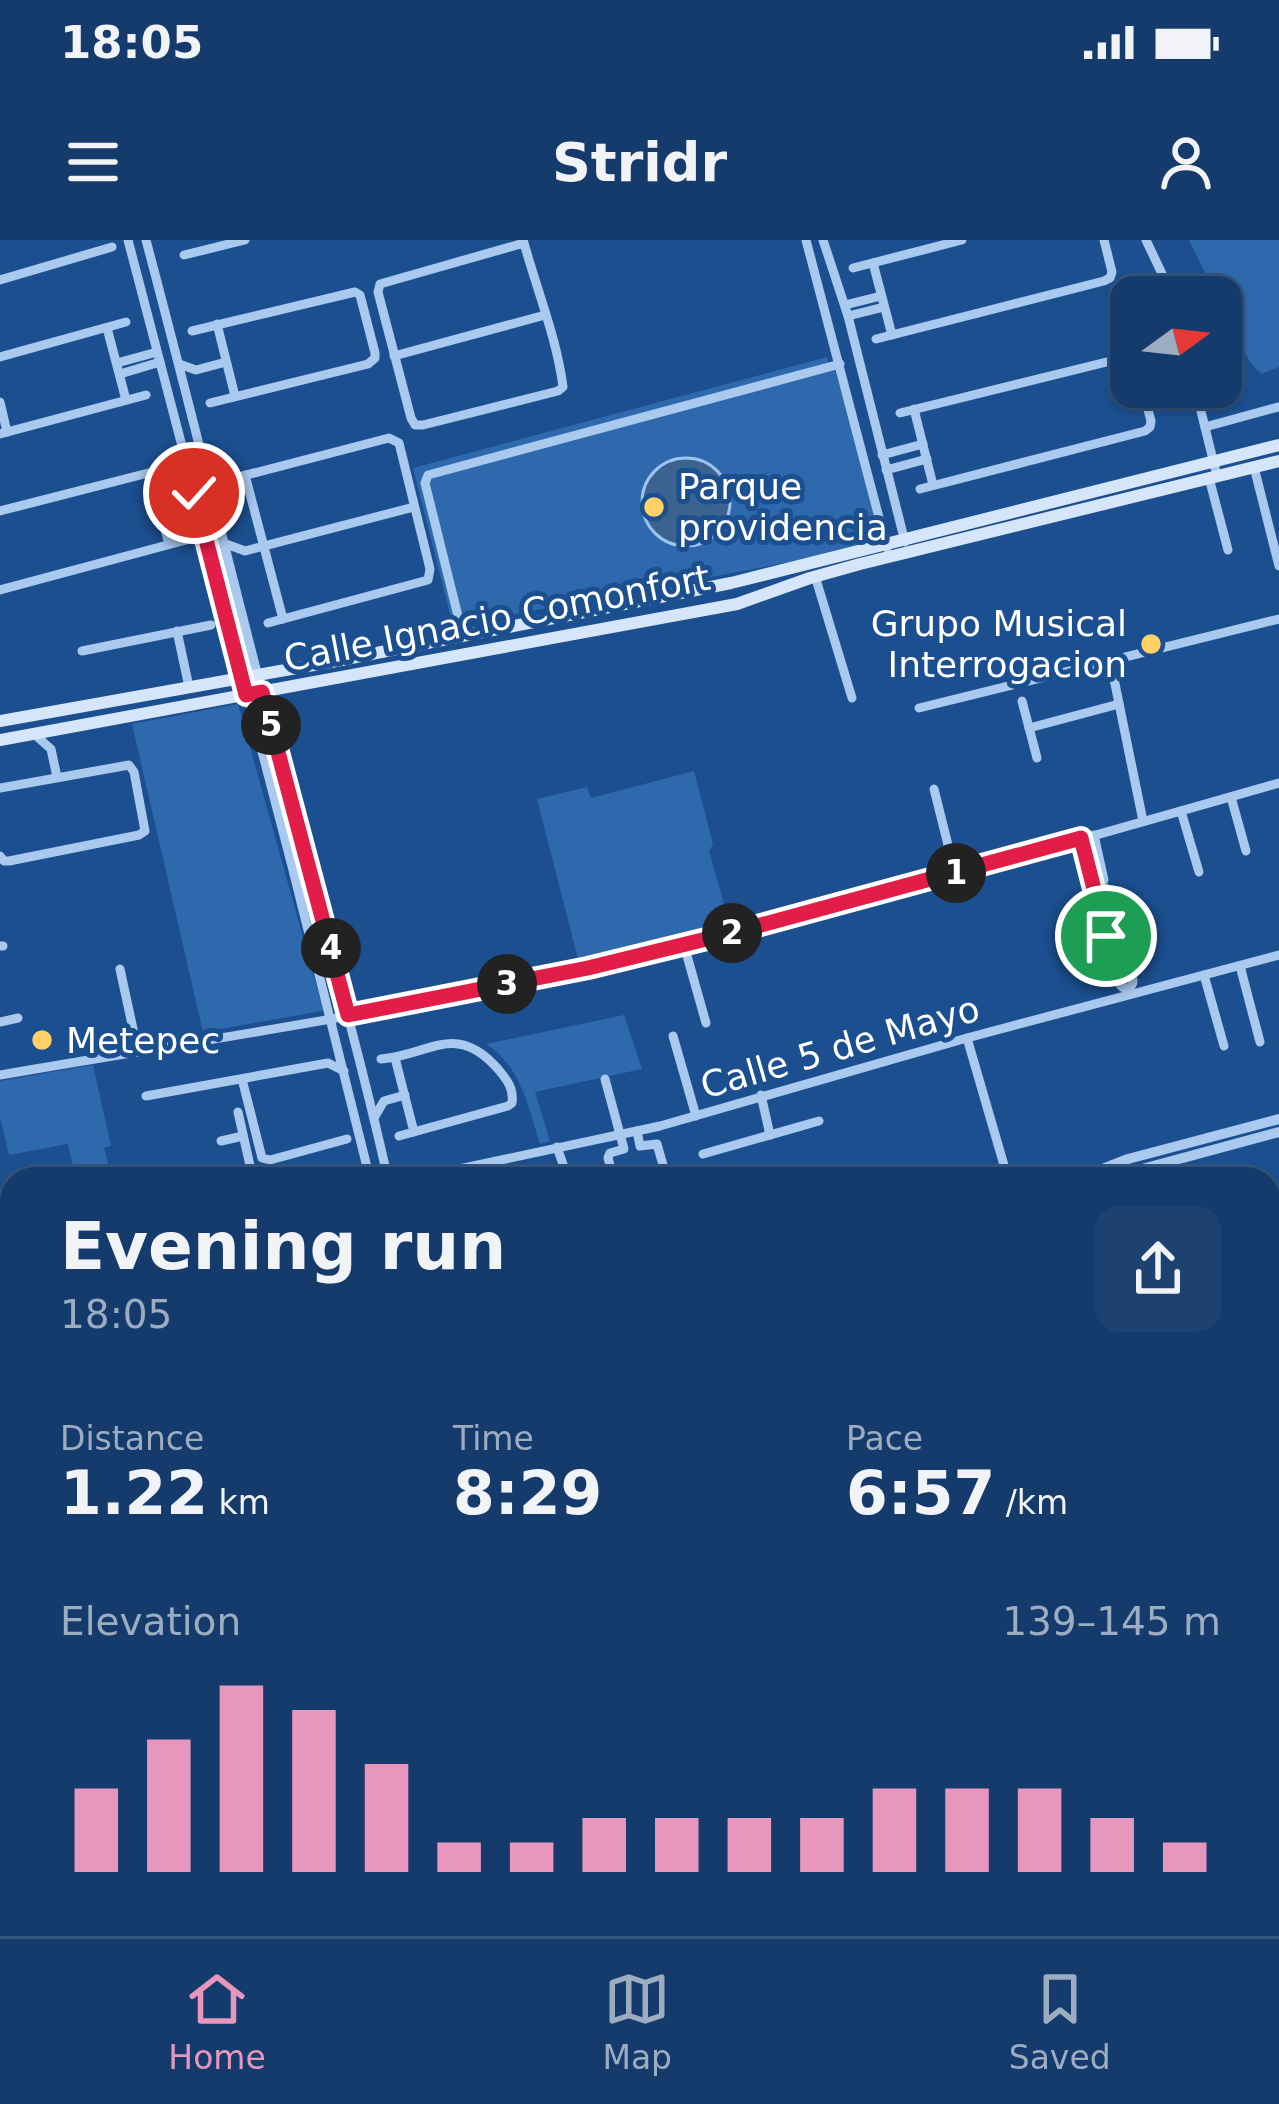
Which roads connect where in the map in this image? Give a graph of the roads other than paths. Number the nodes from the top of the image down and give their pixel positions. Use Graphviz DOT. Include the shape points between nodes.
graph roads {
  1 [pos="89,240"];
  2 [pos="128,240"];
  3 [pos="146,240"];
  4 [pos="245,240"];
  5 [pos="962,240"];
  6 [pos="1104,240"];
  7 [pos="1146,240"];
  8 [pos="524,242"];
  9 [pos="824,242"];
  10 [pos="808,245"];
  11 [pos="198,246"];
  12 [pos="112,247"];
  13 [pos="92,253"];
  14 [pos="184,255"];
  15 [pos="873,263"];
  16 [pos="853,268"];
  17 [pos="1163,276"];
  18 [pos="0,280"];
  19 [pos="883,301"];
  20 [pos="846,311"];
  21 [pos="545,315"];
  22 [pos="126,322"];
  23 [pos="217,325"];
  24 [pos="106,328"];
  25 [pos="192,331"];
  26 [pos="892,335"];
  27 [pos="876,339"];
  28 [pos="394,356"];
  29 [pos="0,357"];
  30 [pos="158,357"];
  31 [pos="1110,361"];
  32 [pos="226,362"];
  33 [pos="179,364"];
  34 [pos="840,364"];
  35 [pos="118,368"];
  36 [pos="196,370"];
  37 [pos="183,383"];
  38 [pos="146,395"];
  39 [pos="235,397"];
  40 [pos="126,400"];
  41 [pos="0,402"];
  42 [pos="210,403"];
  43 [pos="1278,407"];
  44 [pos="1148,408"];
  45 [pos="1201,408"];
  46 [pos="914,410"];
  47 [pos="900,413"];
  48 [pos="190,415"];
  49 [pos="174,419"];
  50 [pos="1205,427"];
  51 [pos="195,432"];
  52 [pos="4,433"];
  53 [pos="877,435"];
  54 [pos="178,436"];
  55 [pos="859,440"];
  56 [pos="923,444"];
  57 [pos="1279,446"];
  58 [pos="927,459"];
  59 [pos="1279,461"];
  60 [pos="884,463"];
  61 [pos="1254,467"];
  62 [pos="867,468"];
  63 [pos="164,469"];
  64 [pos="1213,472"];
  65 [pos="150,473"];
  66 [pos="245,476"];
  67 [pos="231,479"];
  68 [pos="933,485"];
  69 [pos="920,489"];
  70 [pos="194,493"];
  71 [pos="182,503"];
  72 [pos="414,506"];
  73 [pos="197,508"];
  74 [pos="160,509"];
  75 [pos="0,511"];
  76 [pos="186,540"];
  77 [pos="169,544"];
  78 [pos="226,544"];
  79 [pos="263,547"];
  80 [pos="906,547"];
  81 [pos="1228,550"];
  82 [pos="244,551"];
  83 [pos="887,551"];
  84 [pos="1279,566"];
  85 [pos="232,569"];
  86 [pos="215,574"];
  87 [pos="815,576"];
  88 [pos="0,590"];
  89 [pos="239,597"];
  90 [pos="222,602"];
  91 [pos="283,619"];
  92 [pos="1279,619"];
  93 [pos="268,623"];
  94 [pos="212,625"];
  95 [pos="177,632"];
  96 [pos="463,636"];
  97 [pos="82,651"];
  98 [pos="257,674"];
  99 [pos="242,678"];
  100 [pos="1114,680"];
  101 [pos="189,687"];
  102 [pos="262,692"];
  103 [pos="246,695"];
  104 [pos="851,698"];
  105 [pos="1022,700"];
  106 [pos="1119,704"];
  107 [pos="920,708"];
  108 [pos="0,721"];
  109 [pos="67,728"];
  110 [pos="1029,728"];
  111 [pos="34,734"];
  112 [pos="0,740"];
  113 [pos="51,749"];
  114 [pos="1037,758"];
  115 [pos="57,777"];
  116 [pos="1279,783"];
  117 [pos="0,788"];
  118 [pos="934,789"];
  119 [pos="1232,797"];
  120 [pos="1181,811"];
  121 [pos="1143,821"];
  122 [pos="1094,835"];
  123 [pos="1081,838"];
  124 [pos="304,846"];
  125 [pos="287,850"];
  126 [pos="1246,851"];
  127 [pos="0,856"];
  128 [pos="308,861"];
  129 [pos="292,866"];
  130 [pos="1199,872"];
  131 [pos="956,873"];
  132 [pos="1100,885"];
  133 [pos="684,945"];
  134 [pos="1279,955"];
  135 [pos="1240,966"];
  136 [pos="119,969"];
  137 [pos="1204,975"];
  138 [pos="1125,977"];
  139 [pos="348,1015"];
  140 [pos="17,1018"];
  141 [pos="330,1018"];
  142 [pos="0,1022"];
  143 [pos="706,1023"];
  144 [pos="673,1036"];
  145 [pos="967,1038"];
  146 [pos="1260,1042"];
  147 [pos="1224,1046"];
  148 [pos="338,1047"];
  149 [pos="137,1052"];
  150 [pos="395,1058"];
  151 [pos="381,1059"];
  152 [pos="328,1063"];
  153 [pos="344,1071"];
  154 [pos="0,1076"];
  155 [pos="242,1079"];
  156 [pos="605,1079"];
  157 [pos="368,1092"];
  158 [pos="405,1095"];
  159 [pos="761,1095"];
  160 [pos="146,1096"];
  161 [pos="384,1101"];
  162 [pos="238,1112"];
  163 [pos="696,1116"];
  164 [pos="374,1118"];
  165 [pos="819,1121"];
  166 [pos="357,1123"];
  167 [pos="1274,1127"];
  168 [pos="414,1132"];
  169 [pos="637,1132"];
  170 [pos="378,1135"];
  171 [pos="621,1135"];
  172 [pos="770,1135"];
  173 [pos="243,1136"];
  174 [pos="399,1136"];
  175 [pos="347,1139"];
  176 [pos="362,1140"];
  177 [pos="221,1141"];
  178 [pos="557,1148"];
  179 [pos="703,1154"];
  180 [pos="250,1167"];
  181 [pos="368,1167"];
  182 [pos="385,1167"];
  183 [pos="490,1167"];
  184 [pos="564,1167"];
  185 [pos="611,1167"];
  186 [pos="664,1167"];
  187 [pos="1005,1167"];
  188 [pos="1108,1167"];
  189 [pos="1144,1167"];
  1 -- 13 [label="street"];
  2 -- 30 [label="street"];
  3 -- 33 [label="street"];
  4 -- 11 [label="street"];
  5 -- 15 [label="street"];
  6 -- 26 [label="street" via="1108,280"];
  7 -- 17 [label="street"];
  8 -- 21 [label="street"];
  8 -- 28 [label="street" via="380,284"];
  9 -- 10 [label="street"];
  9 -- 20 [label="street"];
  10 -- 34 [label="street"];
  11 -- 14 [label="street"];
  12 -- 13 [label="street"];
  13 -- 18 [label="street"];
  15 -- 16 [label="street"];
  15 -- 19 [label="street"];
  19 -- 20 [label="street"];
  19 -- 26 [label="street"];
  20 -- 53 [label="street"];
  21 -- 28 [label="street"];
  21 -- 28 [label="street" via="563,384 558,391 419,426"];
  22 -- 24 [label="street"];
  23 -- 25 [label="street"];
  23 -- 32 [label="street"];
  23 -- 39 [label="street" via="355,292 375,353 368,364"];
  24 -- 29 [label="street"];
  24 -- 35 [label="street"];
  26 -- 27 [label="street"];
  30 -- 35 [label="street"];
  30 -- 49 [label="street"];
  31 -- 46 [label="street"];
  32 -- 36 [label="street"];
  32 -- 39 [label="street"];
  33 -- 36 [label="street"];
  33 -- 37 [label="street"];
  34 -- 55 [label="street"];
  34 -- 96 [label="street" via="428,475"];
  35 -- 40 [label="street"];
  36 -- 37 [label="street"];
  37 -- 48 [label="street"];
  38 -- 40 [label="street"];
  39 -- 42 [label="street"];
  40 -- 52 [label="street"];
  41 -- 52 [label="street"];
  43 -- 50 [label="street"];
  44 -- 68 [label="street" via="1145,431"];
  45 -- 50 [label="street"];
  46 -- 47 [label="street"];
  46 -- 56 [label="street"];
  48 -- 49 [label="street"];
  48 -- 51 [label="street"];
  49 -- 54 [label="street"];
  50 -- 64 [label="street"];
  51 -- 54 [label="street"];
  51 -- 78 [label="street"];
  53 -- 55 [label="street"];
  53 -- 60 [label="street"];
  54 -- 70 [label="street"];
  55 -- 62 [label="street"];
  56 -- 58 [label="street"];
  56 -- 60 [label="street"];
  57 -- 64 [label="main road, Calle Ignacio Comonfort"];
  58 -- 60 [label="street"];
  58 -- 68 [label="street"];
  59 -- 61 [label="main road, Calle Ignacio Comonfort"];
  60 -- 62 [label="street"];
  60 -- 80 [label="street"];
  61 -- 64 [label="main road, Calle Ignacio Comonfort"];
  61 -- 84 [label="street"];
  62 -- 83 [label="street"];
  63 -- 65 [label="street"];
  64 -- 80 [label="main road, Calle Ignacio Comonfort"];
  64 -- 81 [label="street"];
  65 -- 74 [label="street"];
  65 -- 75 [label="street"];
  66 -- 67 [label="street"];
  66 -- 72 [label="street" via="394,438"];
  66 -- 79 [label="street"];
  68 -- 69 [label="street"];
  70 -- 71 [label="street"];
  70 -- 73 [label="street"];
  71 -- 73 [label="street"];
  71 -- 74 [label="street"];
  72 -- 79 [label="street"];
  72 -- 91 [label="street" via="428,580"];
  73 -- 86 [label="street"];
  74 -- 77 [label="street"];
  76 -- 77 [label="street"];
  77 -- 88 [label="street"];
  78 -- 82 [label="street"];
  78 -- 85 [label="street"];
  79 -- 82 [label="street"];
  79 -- 91 [label="street"];
  80 -- 83 [label="main road, Calle Ignacio Comonfort"];
  82 -- 85 [label="street"];
  83 -- 87 [label="main road, Calle Ignacio Comonfort"];
  83 -- 96 [label="main road, Calle Ignacio Comonfort"];
  85 -- 86 [label="street"];
  85 -- 89 [label="street"];
  86 -- 90 [label="street"];
  87 -- 102 [label="main road, Calle Ignacio Comonfort" via="737,604"];
  87 -- 104 [label="street"];
  89 -- 90 [label="street"];
  89 -- 98 [label="street"];
  90 -- 99 [label="street"];
  91 -- 93 [label="street"];
  92 -- 107 [label="street"];
  94 -- 95 [label="street"];
  95 -- 97 [label="street"];
  95 -- 101 [label="street"];
  96 -- 98 [label="main road, Calle Ignacio Comonfort"];
  98 -- 99 [label="main road, Calle Ignacio Comonfort"];
  98 -- 102 [label="street"];
  99 -- 101 [label="main road, Calle Ignacio Comonfort"];
  99 -- 103 [label="street"];
  100 -- 106 [label="street"];
  101 -- 108 [label="main road, Calle Ignacio Comonfort"];
  102 -- 103 [label="main road, Calle Ignacio Comonfort"];
  102 -- 124 [label="street"];
  103 -- 109 [label="main road, Calle Ignacio Comonfort"];
  103 -- 125 [label="street"];
  105 -- 110 [label="street"];
  106 -- 110 [label="street"];
  106 -- 121 [label="street"];
  109 -- 111 [label="main road, Calle Ignacio Comonfort"];
  109 -- 113 [label="street"];
  110 -- 114 [label="street"];
  111 -- 112 [label="main road, Calle Ignacio Comonfort"];
  111 -- 113 [label="street"];
  113 -- 115 [label="street"];
  115 -- 117 [label="street"];
  115 -- 127 [label="street" via="132,767 144,833 9,861"];
  116 -- 119 [label="street"];
  118 -- 131 [label="street"];
  119 -- 120 [label="street"];
  119 -- 126 [label="street"];
  120 -- 121 [label="street"];
  120 -- 130 [label="street"];
  121 -- 122 [label="street"];
  122 -- 123 [label="street"];
  122 -- 132 [label="street"];
  123 -- 131 [label="street"];
  123 -- 132 [label="street"];
  124 -- 125 [label="street"];
  124 -- 128 [label="street"];
  125 -- 129 [label="street"];
  128 -- 129 [label="street"];
  128 -- 139 [label="street"];
  129 -- 141 [label="street"];
  131 -- 133 [label="street"];
  132 -- 138 [label="street"];
  133 -- 139 [label="street"];
  133 -- 143 [label="street"];
  134 -- 135 [label="street, Calle 5 de Mayo"];
  135 -- 137 [label="street, Calle 5 de Mayo"];
  135 -- 146 [label="street"];
  136 -- 149 [label="street"];
  137 -- 145 [label="street, Calle 5 de Mayo"];
  137 -- 147 [label="street"];
  139 -- 141 [label="street"];
  139 -- 157 [label="street"];
  140 -- 142 [label="street"];
  141 -- 148 [label="street"];
  141 -- 149 [label="street"];
  144 -- 163 [label="street"];
  145 -- 159 [label="street, Calle 5 de Mayo"];
  145 -- 187 [label="street"];
  148 -- 152 [label="street"];
  148 -- 153 [label="street"];
  149 -- 154 [label="street"];
  150 -- 151 [label="street"];
  150 -- 158 [label="street"];
  150 -- 168 [label="street" via="458,1042 490,1060 513,1093 508,1106"];
  152 -- 153 [label="street"];
  152 -- 155 [label="street"];
  153 -- 166 [label="street"];
  155 -- 160 [label="street"];
  155 -- 175 [label="street" via="262,1158"];
  156 -- 171 [label="street"];
  157 -- 161 [label="street"];
  157 -- 164 [label="street"];
  158 -- 161 [label="street"];
  158 -- 168 [label="street"];
  159 -- 163 [label="street, Calle 5 de Mayo"];
  159 -- 172 [label="street"];
  161 -- 164 [label="street"];
  162 -- 173 [label="street"];
  163 -- 169 [label="street, Calle 5 de Mayo"];
  164 -- 166 [label="street"];
  164 -- 170 [label="street"];
  165 -- 172 [label="street"];
  166 -- 176 [label="street"];
  167 -- 188 [label="street"];
  167 -- 189 [label="street"];
  168 -- 174 [label="street"];
  169 -- 171 [label="street, Calle 5 de Mayo"];
  169 -- 186 [label="street" via="640,1145 657,1144"];
  170 -- 176 [label="street"];
  170 -- 182 [label="street"];
  171 -- 178 [label="street, Calle 5 de Mayo"];
  171 -- 185 [label="street" via="624,1149 610,1153"];
  172 -- 179 [label="street"];
  173 -- 177 [label="street"];
  173 -- 180 [label="street"];
  176 -- 181 [label="street"];
  178 -- 183 [label="street, Calle 5 de Mayo"];
  178 -- 184 [label="street"];
}
